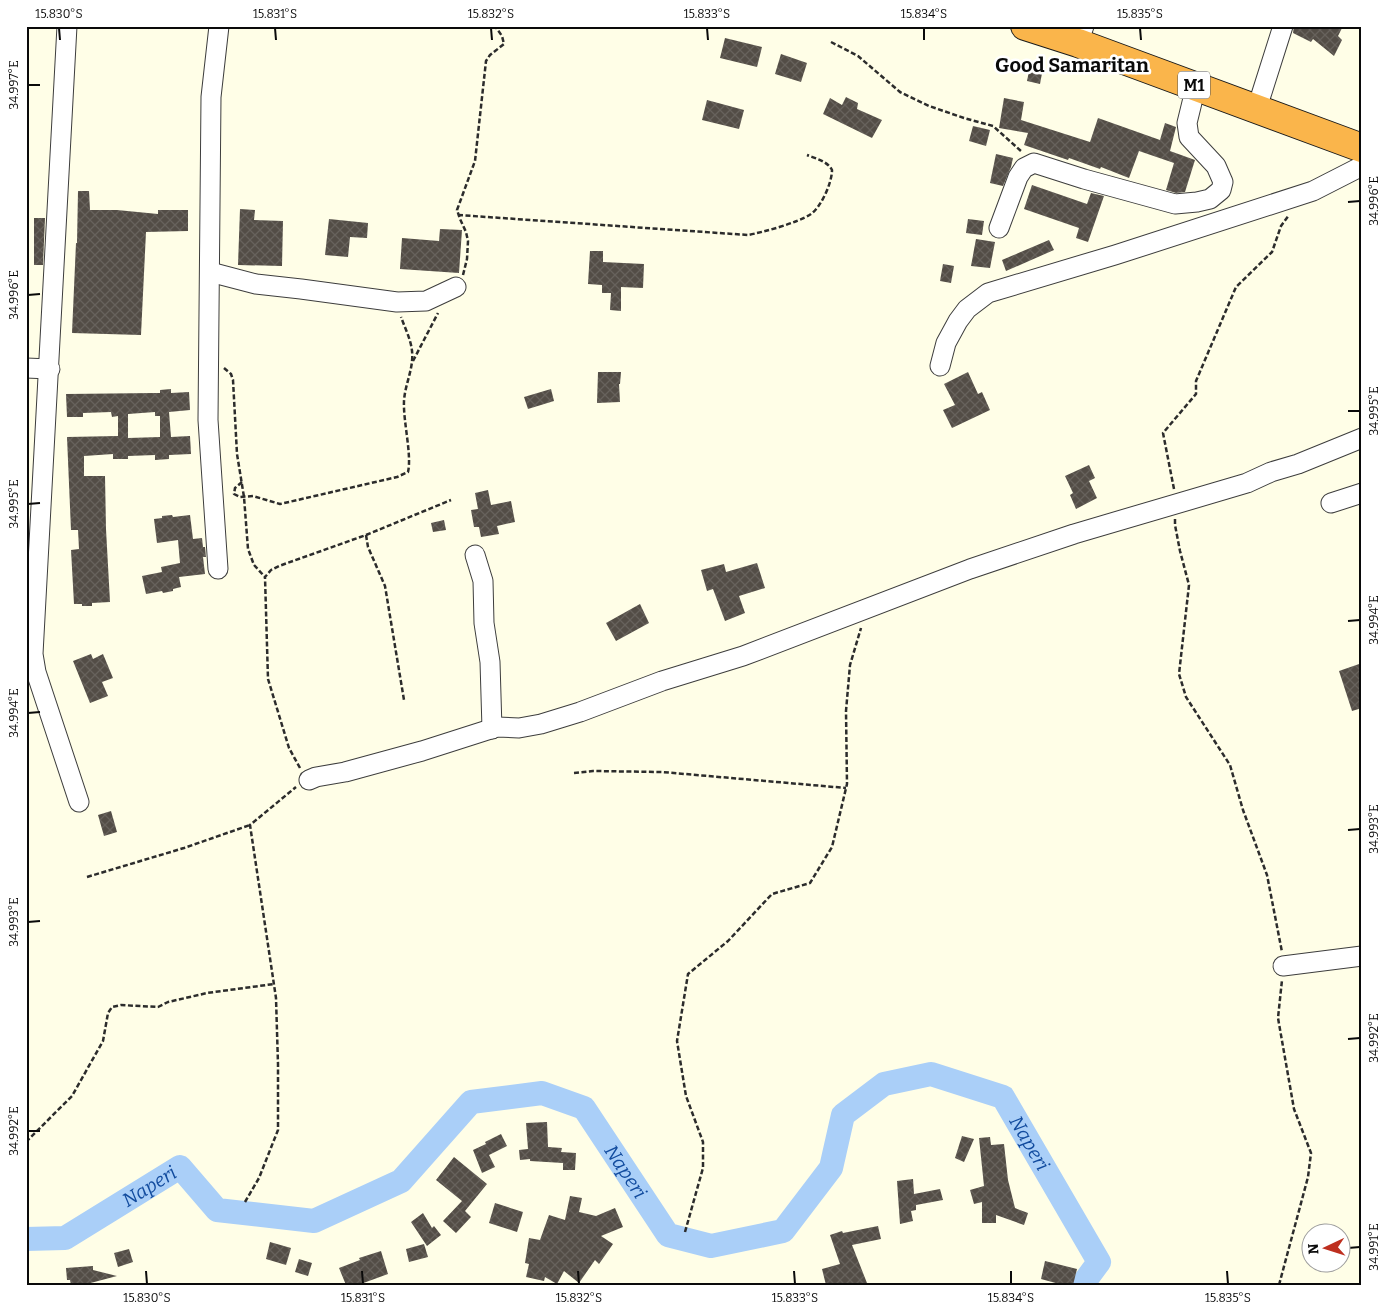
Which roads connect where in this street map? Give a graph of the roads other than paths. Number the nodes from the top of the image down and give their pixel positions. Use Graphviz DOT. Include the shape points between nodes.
graph roads {
  1 [pos="67,26"];
  2 [pos="219,26"];
  3 [pos="1025,26"];
  4 [pos="1283,26"];
  5 [pos="1081,35"];
  6 [pos="1196,86"];
  7 [pos="1257,108"];
  8 [pos="1362,148"];
  9 [pos="1362,166"];
  10 [pos="999,228"];
  11 [pos="210,272"];
  12 [pos="456,288"];
  13 [pos="940,366"];
  14 [pos="26,368"];
  15 [pos="50,369"];
  16 [pos="1362,438"];
  17 [pos="1362,493"];
  18 [pos="1331,503"];
  19 [pos="33,545"];
  20 [pos="476,555"];
  21 [pos="218,569"];
  22 [pos="492,729"];
  23 [pos="309,780"];
  24 [pos="79,802"];
  25 [pos="1362,956"];
  26 [pos="1283,966"];
  1 -- 15 [label="street"];
  2 -- 11 [label="street" via="211,98"];
  3 -- 5 [label="highway, M1"];
  4 -- 7 [label="street"];
  5 -- 6 [label="highway, M1"];
  6 -- 7 [label="highway, M1"];
  6 -- 10 [label="street" via="1187,123 1189,137 1216,166 1223,182 1221,190 1210,198 1175,204 1034,163 1024,168 1018,177"];
  7 -- 8 [label="highway, M1"];
  9 -- 13 [label="street" via="1307,192 988,293 958,321 946,343"];
  11 -- 12 [label="street" via="256,284 395,302 426,301"];
  11 -- 21 [label="street" via="208,420"];
  14 -- 15 [label="street"];
  15 -- 19 [label="street"];
  16 -- 22 [label="street" via="1247,482 970,569 743,656 580,712 540,724"];
  17 -- 18 [label="street"];
  19 -- 24 [label="street" via="34,664"];
  20 -- 22 [label="street" via="483,581"];
  22 -- 23 [label="street"];
  25 -- 26 [label="street"];
}
